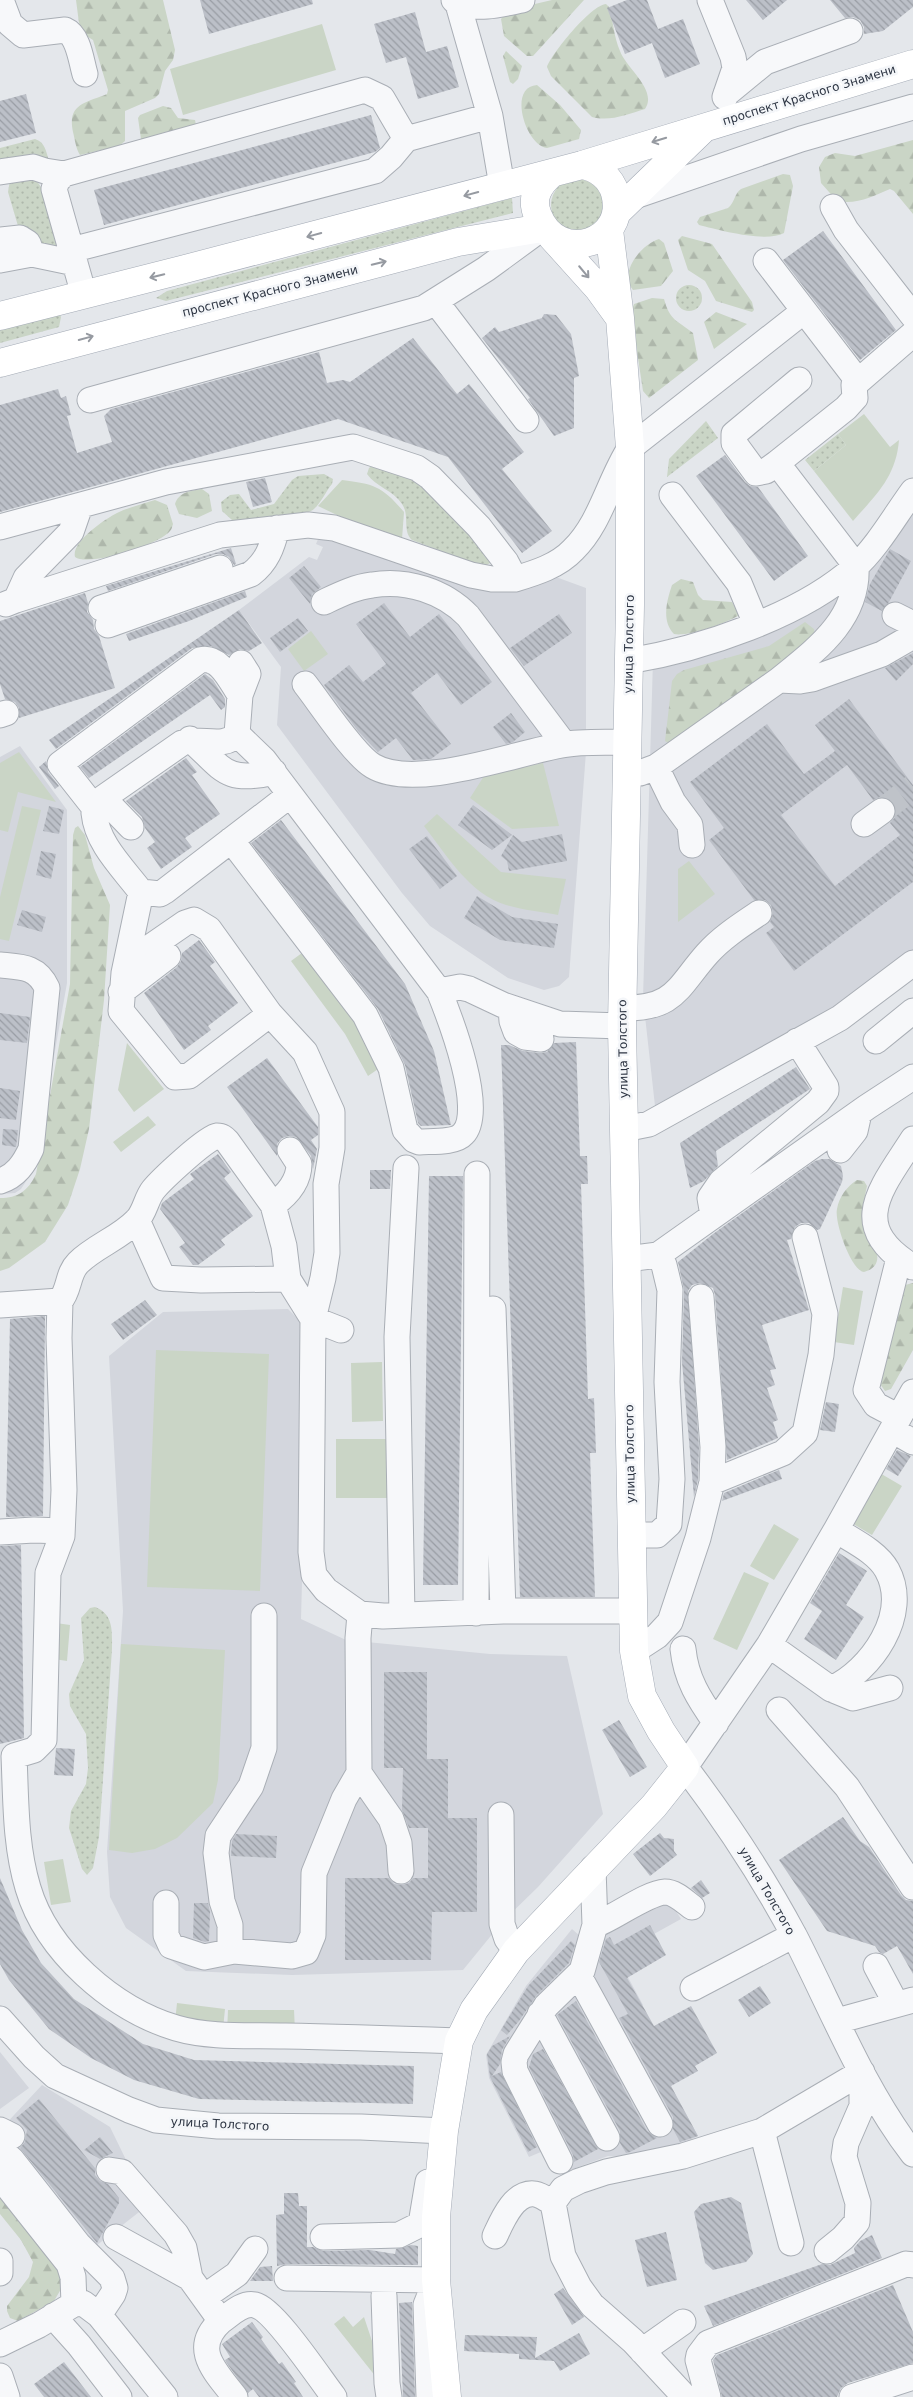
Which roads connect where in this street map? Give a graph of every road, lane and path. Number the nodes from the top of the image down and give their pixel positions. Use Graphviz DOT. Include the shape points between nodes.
graph roads {
  1 [pos="1,0"];
  2 [pos="522,0"];
  3 [pos="710,0"];
  4 [pos="456,2"];
  5 [pos="913,64"];
  6 [pos="735,68"];
  7 [pos="85,74"];
  8 [pos="726,94"];
  9 [pos="913,107"];
  10 [pos="490,116"];
  11 [pos="713,124"];
  12 [pos="406,139"];
  13 [pos="582,164"];
  14 [pos="0,172"];
  15 [pos="552,173"];
  16 [pos="64,174"];
  17 [pos="502,186"];
  18 [pos="833,207"];
  19 [pos="619,213"];
  20 [pos="547,232"];
  21 [pos="0,240"];
  22 [pos="32,254"];
  23 [pos="73,257"];
  24 [pos="0,260"];
  25 [pos="766,261"];
  26 [pos="125,284"];
  27 [pos="84,295"];
  28 [pos="436,302"];
  29 [pos="804,311"];
  30 [pos="0,316"];
  31 [pos="913,316"];
  32 [pos="620,318"];
  33 [pos="134,326"];
  34 [pos="913,334"];
  35 [pos="0,363"];
  36 [pos="799,380"];
  37 [pos="858,381"];
  38 [pos="90,400"];
  39 [pos="526,420"];
  40 [pos="630,448"];
  41 [pos="777,463"];
  42 [pos="913,491"];
  43 [pos="672,495"];
  44 [pos="80,506"];
  45 [pos="0,527"];
  46 [pos="275,538"];
  47 [pos="856,566"];
  48 [pos="515,579"];
  49 [pos="324,602"];
  50 [pos="8,603"];
  51 [pos="105,616"];
  52 [pos="756,624"];
  53 [pos="913,636"];
  54 [pos="629,661"];
  55 [pos="241,663"];
  56 [pos="778,680"];
  57 [pos="305,684"];
  58 [pos="240,695"];
  59 [pos="238,734"];
  60 [pos="190,740"];
  61 [pos="627,742"];
  62 [pos="564,744"];
  63 [pos="656,767"];
  64 [pos="274,772"];
  65 [pos="626,778"];
  66 [pos="290,795"];
  67 [pos="100,805"];
  68 [pos="131,827"];
  69 [pos="231,840"];
  70 [pos="692,845"];
  71 [pos="141,892"];
  72 [pos="758,913"];
  73 [pos="168,956"];
  74 [pos="127,963"];
  75 [pos="913,963"];
  76 [pos="0,965"];
  77 [pos="439,991"];
  78 [pos="121,992"];
  79 [pos="511,1008"];
  80 [pos="913,1011"];
  81 [pos="270,1014"];
  82 [pos="622,1017"];
  83 [pos="541,1039"];
  84 [pos="797,1041"];
  85 [pos="876,1041"];
  86 [pos="913,1077"];
  87 [pos="860,1112"];
  88 [pos="624,1129"];
  89 [pos="913,1139"];
  90 [pos="290,1150"];
  91 [pos="840,1150"];
  92 [pos="406,1168"];
  93 [pos="477,1174"];
  94 [pos="0,1181"];
  95 [pos="273,1205"];
  96 [pos="713,1215"];
  97 [pos="138,1220"];
  98 [pos="805,1237"];
  99 [pos="658,1255"];
  100 [pos="627,1259"];
  101 [pos="906,1263"];
  102 [pos="288,1279"];
  103 [pos="492,1287"];
  104 [pos="701,1297"];
  105 [pos="60,1300"];
  106 [pos="0,1305"];
  107 [pos="314,1319"];
  108 [pos="342,1330"];
  109 [pos="913,1392"];
  110 [pos="895,1424"];
  111 [pos="913,1442"];
  112 [pos="712,1482"];
  113 [pos="836,1530"];
  114 [pos="62,1531"];
  115 [pos="0,1532"];
  116 [pos="632,1535"];
  117 [pos="503,1611"];
  118 [pos="633,1611"];
  119 [pos="476,1613"];
  120 [pos="360,1614"];
  121 [pos="402,1615"];
  122 [pos="264,1616"];
  123 [pos="769,1645"];
  124 [pos="683,1649"];
  125 [pos="634,1650"];
  126 [pos="832,1688"];
  127 [pos="890,1688"];
  128 [pos="779,1710"];
  129 [pos="716,1723"];
  130 [pos="7,1756"];
  131 [pos="685,1768"];
  132 [pos="359,1773"];
  133 [pos="501,1815"];
  134 [pos="593,1868"];
  135 [pos="401,1870"];
  136 [pos="913,1887"];
  137 [pos="166,1903"];
  138 [pos="692,1907"];
  139 [pos="595,1926"];
  140 [pos="794,1935"];
  141 [pos="234,1951"];
  142 [pos="516,1951"];
  143 [pos="876,1966"];
  144 [pos="579,1976"];
  145 [pos="693,1988"];
  146 [pos="902,1998"];
  147 [pos="540,2014"];
  148 [pos="0,2019"];
  149 [pos="837,2021"];
  150 [pos="459,2041"];
  151 [pos="862,2072"];
  152 [pos="660,2124"];
  153 [pos="444,2131"];
  154 [pos="762,2131"];
  155 [pos="4,2138"];
  156 [pos="607,2138"];
  157 [pos="913,2154"];
  158 [pos="560,2161"];
  159 [pos="109,2170"];
  160 [pos="0,2176"];
  161 [pos="553,2203"];
  162 [pos="495,2236"];
  163 [pos="116,2237"];
  164 [pos="323,2237"];
  165 [pos="791,2243"];
  166 [pos="255,2249"];
  167 [pos="827,2252"];
  168 [pos="0,2260"];
  169 [pos="913,2265"];
  170 [pos="0,2272"];
  171 [pos="190,2278"];
  172 [pos="287,2278"];
  173 [pos="436,2280"];
  174 [pos="384,2296"];
  175 [pos="204,2297"];
  176 [pos="74,2304"];
  177 [pos="99,2315"];
  178 [pos="53,2316"];
  179 [pos="221,2321"];
  180 [pos="683,2322"];
  181 [pos="0,2344"];
  182 [pos="642,2351"];
  183 [pos="0,2376"];
  184 [pos="913,2377"];
  185 [pos="7,2397"];
  186 [pos="119,2397"];
  187 [pos="165,2397"];
  188 [pos="235,2397"];
  189 [pos="334,2397"];
  190 [pos="389,2397"];
  191 [pos="429,2397"];
  192 [pos="447,2397"];
  193 [pos="685,2397"];
  194 [pos="708,2397"];
  195 [pos="852,2397"];
  1 -- 7 [label="street" via="10,24 23,35 69,31"];
  2 -- 4 [label="street" via="484,8"];
  3 -- 6 [label="street"];
  4 -- 10 [label="street"];
  5 -- 11 [label="main road, проспект Красного Знамени"];
  6 -- 8 [label="street"];
  6 -- 8 [label="street" via="761,52 842,28 766,62"];
  8 -- 11 [label="street"];
  9 -- 19 [label="street" via="800,139"];
  10 -- 12 [label="street"];
  10 -- 17 [label="street"];
  11 -- 13 [label="main road, проспект Красного Знамени, one-way"];
  11 -- 19 [label="main road, проспект Красного Знамени"];
  12 -- 16 [label="street" via="382,98 365,90"];
  12 -- 23 [label="street" via="375,171"];
  13 -- 15 [label="main road, проспект Красного Знамени"];
  13 -- 19 [label="main road" via="600,172 609,181"];
  14 -- 16 [label="street" via="33,167"];
  15 -- 17 [label="main road, проспект Красного Знамени"];
  15 -- 20 [label="main road" via="541,183 536,194 536,213"];
  16 -- 23 [label="street" via="54,189"];
  17 -- 26 [label="main road, проспект Красного Знамени, one-way"];
  18 -- 31 [label="street" via="846,230"];
  19 -- 20 [label="main road, проспект Красного Знамени" via="592,241 568,244"];
  19 -- 32 [label="main road, улица Толстого"];
  20 -- 28 [label="street"];
  20 -- 32 [label="main road, one-way" via="598,288"];
  33 -- 20 [label="main road, проспект Красного Знамени, one-way" via="458,242"];
  21 -- 22 [label="street" via="20,238 28,243"];
  22 -- 23 [label="street"];
  22 -- 24 [label="street"];
  23 -- 27 [label="street"];
  25 -- 29 [label="street"];
  26 -- 27 [label="main road, проспект Красного Знамени"];
  26 -- 33 [label="main road" via="137,308"];
  27 -- 30 [label="main road, проспект Красного Знамени"];
  28 -- 38 [label="street" via="424,308"];
  28 -- 39 [label="street"];
  29 -- 37 [label="street"];
  29 -- 40 [label="street"];
  32 -- 40 [label="main road, улица Толстого"];
  35 -- 33 [label="main road, проспект Красного Знамени, one-way"];
  34 -- 37 [label="street"];
  36 -- 41 [label="street" via="734,434 734,443 756,473"];
  37 -- 41 [label="street" via="854,385 852,403"];
  40 -- 48 [label="street" via="617,468 597,515 573,550 552,565"];
  40 -- 54 [label="main road, улица Толстого"];
  41 -- 47 [label="street"];
  42 -- 47 [label="street"];
  43 -- 52 [label="street" via="739,583"];
  44 -- 45 [label="street"];
  44 -- 48 [label="street" via="207,473 353,447 417,468 430,477 479,527"];
  44 -- 50 [label="street" via="72,532 26,578"];
  46 -- 48 [label="street" via="308,525 334,528 471,575"];
  46 -- 50 [label="street" via="220,535"];
  46 -- 51 [label="street" via="261,567 251,574"];
  47 -- 52 [label="street" via="789,610"];
  47 -- 56 [label="street" via="854,596 840,622 820,645"];
  49 -- 62 [label="street" via="372,584 421,588 449,599 468,616"];
  52 -- 54 [label="street" via="667,653"];
  53 -- 56 [label="street" via="882,654 812,679"];
  54 -- 61 [label="main road, улица Толстого"];
  55 -- 58 [label="street" via="248,674"];
  56 -- 63 [label="street"];
  57 -- 62 [label="street" via="363,758 385,771 410,775 435,772"];
  58 -- 59 [label="street"];
  58 -- 67 [label="street" via="216,662 206,658 200,660 60,761"];
  59 -- 60 [label="street" via="219,742"];
  59 -- 64 [label="street"];
  60 -- 64 [label="street" via="228,774 256,776"];
  60 -- 67 [label="street" via="169,751"];
  61 -- 62 [label="street"];
  61 -- 65 [label="main road, улица Толстого"];
  63 -- 65 [label="street"];
  63 -- 70 [label="street" via="673,802 690,825"];
  64 -- 66 [label="street"];
  65 -- 82 [label="main road, улица Толстого"];
  66 -- 69 [label="street"];
  66 -- 77 [label="street"];
  67 -- 68 [label="street"];
  67 -- 71 [label="street" via="94,813 98,833"];
  69 -- 71 [label="street" via="160,894"];
  69 -- 77 [label="street" via="365,1015 391,1068 405,1130 419,1142 463,1136 472,1113 460,1048"];
  71 -- 74 [label="street"];
  72 -- 82 [label="street" via="708,953 685,983 666,1000"];
  73 -- 78 [label="street"];
  74 -- 78 [label="street"];
  74 -- 81 [label="street" via="194,920 209,929"];
  75 -- 84 [label="street" via="840,1018"];
  76 -- 94 [label="street" via="34,970 47,988 31,1149 19,1169"];
  77 -- 79 [label="street" via="470,988"];
  78 -- 81 [label="street" via="121,1010 175,1077 189,1076"];
  79 -- 82 [label="street" via="560,1024"];
  79 -- 83 [label="street" via="516,1032"];
  80 -- 85 [label="street"];
  81 -- 107 [label="street" via="305,1052 332,1112 332,1148 322,1172 327,1253"];
  82 -- 88 [label="main road, улица Толстого"];
  84 -- 88 [label="street" via="649,1124"];
  84 -- 96 [label="street" via="826,1091 818,1102 721,1182 710,1198"];
  86 -- 87 [label="street"];
  87 -- 91 [label="street" via="855,1131"];
  87 -- 96 [label="street"];
  88 -- 100 [label="main road, улица Толстого"];
  89 -- 101 [label="street" via="878,1194 874,1211 881,1241"];
  90 -- 95 [label="street" via="299,1164 297,1175 284,1197"];
  92 -- 121 [label="street" via="397,1337"];
  93 -- 119 [label="street"];
  95 -- 97 [label="street" via="227,1141 216,1136 206,1141 154,1190"];
  95 -- 102 [label="street" via="284,1246"];
  96 -- 99 [label="street"];
  97 -- 102 [label="street" via="163,1278"];
  97 -- 105 [label="street" via="77,1264"];
  98 -- 112 [label="street" via="825,1314 821,1355 805,1433 783,1453"];
  99 -- 100 [label="street"];
  99 -- 116 [label="street" via="670,1290 667,1382 672,1480 669,1524 657,1535"];
  100 -- 116 [label="main road, улица Толстого"];
  101 -- 110 [label="street" via="866,1390"];
  102 -- 107 [label="street"];
  103 -- 117 [label="street"];
  104 -- 112 [label="street" via="713,1447"];
  105 -- 106 [label="street"];
  105 -- 114 [label="street"];
  107 -- 108 [label="street"];
  107 -- 120 [label="street" via="311,1552 314,1575 326,1590"];
  109 -- 110 [label="street"];
  110 -- 111 [label="street"];
  110 -- 113 [label="street"];
  112 -- 125 [label="street" via="698,1538 670,1622 657,1636"];
  113 -- 123 [label="street"];
  113 -- 126 [label="street" via="877,1557 887,1570 894,1603 890,1626 867,1663 854,1677"];
  114 -- 115 [label="street"];
  114 -- 130 [label="street" via="48,1573 44,1740 34,1750"];
  116 -- 118 [label="main road, улица Толстого"];
  117 -- 118 [label="street"];
  117 -- 119 [label="street"];
  118 -- 125 [label="main road, улица Толстого"];
  119 -- 121 [label="street"];
  120 -- 121 [label="street"];
  120 -- 132 [label="street"];
  122 -- 141 [label="street" via="264,1748 251,1786 218,1836 216,1853 220,1892 230,1925 230,1946"];
  123 -- 126 [label="street"];
  123 -- 129 [label="street"];
  124 -- 129 [label="street" via="684,1663 693,1688"];
  125 -- 131 [label="main road, улица Толстого" via="642,1696"];
  126 -- 127 [label="street" via="852,1698"];
  128 -- 136 [label="street" via="847,1787"];
  129 -- 131 [label="street"];
  130 -- 150 [label="street" via="20,1856 34,1904 71,1960 96,1986 126,2007 178,2028 205,2032"];
  131 -- 134 [label="main road" via="654,1806"];
  131 -- 140 [label="street, улица Толстого" via="747,1853"];
  132 -- 135 [label="street" via="391,1819 399,1844"];
  132 -- 141 [label="street" via="344,1799 314,1873 313,1935 306,1952 292,1956"];
  133 -- 142 [label="street" via="502,1924"];
  134 -- 139 [label="street"];
  134 -- 142 [label="main road"];
  137 -- 141 [label="street" via="166,1935 171,1946 204,1957"];
  138 -- 139 [label="street" via="678,1896 666,1892 647,1898"];
  139 -- 144 [label="street"];
  140 -- 145 [label="street"];
  140 -- 149 [label="street, улица Толстого"];
  142 -- 150 [label="main road" via="474,2010"];
  143 -- 146 [label="street"];
  144 -- 147 [label="street"];
  144 -- 152 [label="street"];
  146 -- 149 [label="street"];
  147 -- 156 [label="street"];
  147 -- 158 [label="street" via="516,2054 515,2071"];
  148 -- 153 [label="street, улица Толстого" via="55,2076 156,2120 218,2126"];
  149 -- 151 [label="street, улица Толстого"];
  150 -- 153 [label="main road"];
  151 -- 154 [label="street"];
  151 -- 157 [label="street, улица Толстого"];
  151 -- 167 [label="street" via="862,2106 846,2143 844,2157 858,2203 857,2222"];
  153 -- 164 [label="street" via="437,2142 421,2224 399,2235"];
  153 -- 173 [label="main road" via="436,2217"];
  154 -- 161 [label="street" via="683,2156 579,2180 563,2189"];
  154 -- 165 [label="street"];
  155 -- 177 [label="street" via="12,2160 78,2244 112,2278 113,2294"];
  159 -- 171 [label="street" via="122,2172 176,2234 184,2248"];
  160 -- 176 [label="street" via="69,2264"];
  161 -- 162 [label="street" via="535,2194 522,2197 512,2206"];
  161 -- 182 [label="street" via="563,2256 578,2286 592,2305"];
  163 -- 171 [label="street"];
  166 -- 175 [label="street" via="242,2273"];
  168 -- 170 [label="street"];
  169 -- 194 [label="street" via="906,2264 708,2343 698,2360"];
  171 -- 175 [label="street"];
  172 -- 173 [label="street"];
  173 -- 191 [label="street" via="426,2305"];
  173 -- 192 [label="main road"];
  174 -- 190 [label="street"];
  175 -- 179 [label="street"];
  176 -- 177 [label="street" via="84,2302"];
  176 -- 178 [label="street"];
  177 -- 187 [label="street"];
  178 -- 181 [label="street"];
  178 -- 186 [label="street"];
  179 -- 188 [label="street" via="210,2334 207,2354 209,2362"];
  179 -- 189 [label="street" via="245,2305 263,2308"];
  180 -- 182 [label="street"];
  182 -- 193 [label="street"];
  183 -- 185 [label="street"];
  184 -- 195 [label="street"];
}
